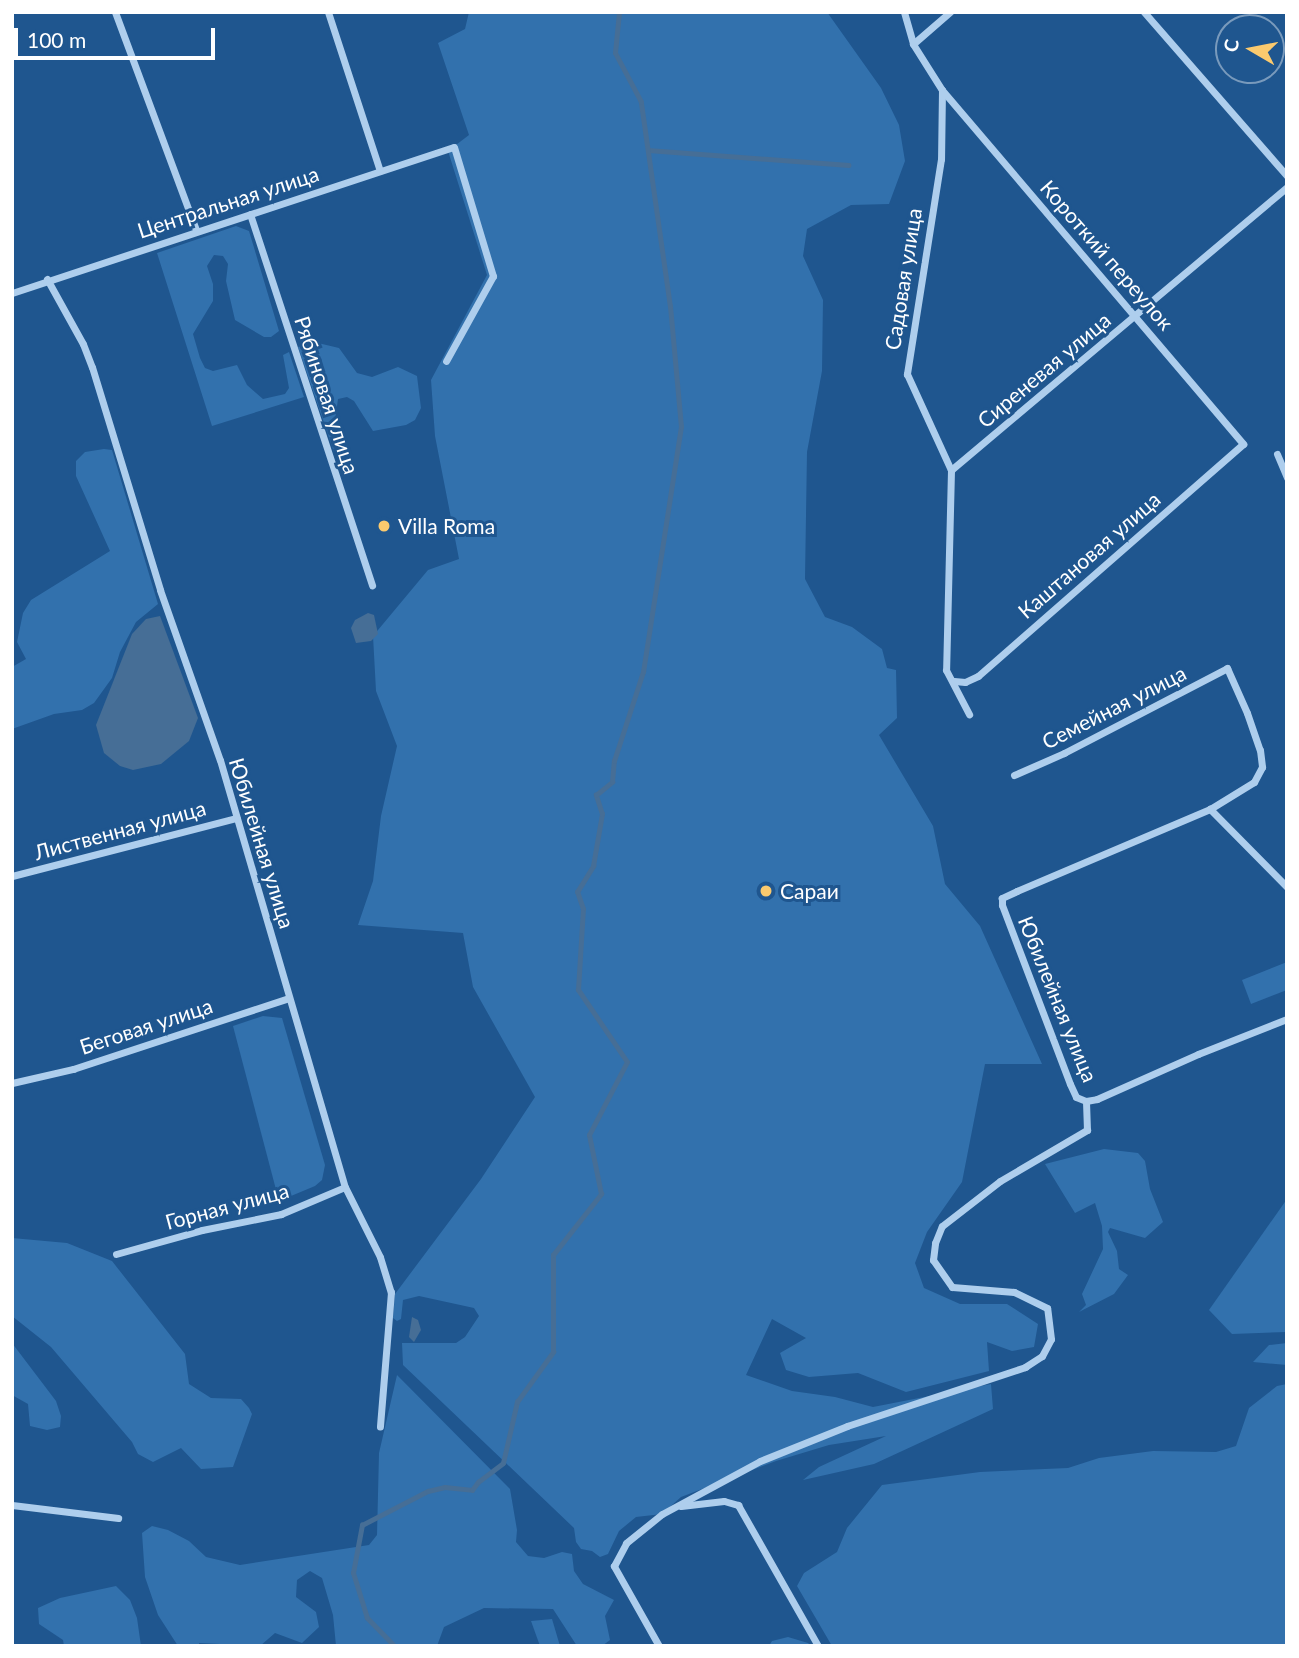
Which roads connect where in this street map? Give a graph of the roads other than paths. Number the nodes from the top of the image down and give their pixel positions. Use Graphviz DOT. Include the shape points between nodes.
graph roads {
  1 [pos="114,12"];
  2 [pos="328,12"];
  3 [pos="904,12"];
  4 [pos="950,12"];
  5 [pos="1144,12"];
  6 [pos="913,44"];
  7 [pos="942,90"];
  8 [pos="380,171"];
  9 [pos="1287,176"];
  10 [pos="1287,187"];
  11 [pos="250,214"];
  12 [pos="196,230"];
  13 [pos="47,279"];
  14 [pos="12,292"];
  15 [pos="1136,316"];
  16 [pos="446,361"];
  17 [pos="1243,444"];
  18 [pos="1277,454"];
  19 [pos="951,470"];
  20 [pos="1287,478"];
  21 [pos="372,586"];
  22 [pos="954,681"];
  23 [pos="969,714"];
  24 [pos="1014,775"];
  25 [pos="1210,809"];
  26 [pos="237,818"];
  27 [pos="12,876"];
  28 [pos="1287,887"];
  29 [pos="289,998"];
  30 [pos="1287,1019"];
  31 [pos="12,1083"];
  32 [pos="1086,1101"];
  33 [pos="345,1187"];
  34 [pos="116,1254"];
  35 [pos="380,1427"];
  36 [pos="12,1505"];
  37 [pos="677,1506"];
  38 [pos="118,1518"];
  39 [pos="659,1646"];
  40 [pos="818,1646"];
  1 -- 12 [label="street"];
  2 -- 8 [label="street"];
  3 -- 6 [label="street"];
  4 -- 6 [label="street"];
  5 -- 9 [label="street"];
  6 -- 7 [label="street"];
  7 -- 15 [label="street, Короткий переулок"];
  7 -- 19 [label="street, Садовая улица" via="941,159 907,374"];
  8 -- 11 [label="street, Центральная улица"];
  8 -- 16 [label="street, Центральная улица" via="454,147 493,276"];
  10 -- 15 [label="street, Сиреневая улица"];
  11 -- 12 [label="street, Центральная улица"];
  11 -- 21 [label="street, Рябиновая улица"];
  12 -- 13 [label="street, Центральная улица"];
  13 -- 14 [label="street, Центральная улица"];
  13 -- 26 [label="street, Юбилейная улица" via="92,367 160,590"];
  15 -- 17 [label="street, Короткий переулок"];
  15 -- 19 [label="street, Сиреневая улица"];
  17 -- 22 [label="street, Каштановая улица" via="978,676"];
  18 -- 20 [label="street"];
  19 -- 22 [label="street, Садовая улица" via="945,653 946,670"];
  22 -- 23 [label="street, Садовая улица"];
  24 -- 25 [label="street, Семейная улица" via="1227,668 1247,713 1262,767 1254,782"];
  25 -- 28 [label="street"];
  25 -- 32 [label="street, Юбилейная улица" via="1002,898 1070,1084 1076,1097"];
  26 -- 27 [label="street, Лиственная улица"];
  26 -- 29 [label="street, Юбилейная улица"];
  29 -- 31 [label="street, Беговая улица" via="73,1069"];
  29 -- 33 [label="street, Юбилейная улица"];
  30 -- 32 [label="street, Юбилейная улица"];
  32 -- 37 [label="street" via="1087,1130 1000,1181 942,1226 935,1242 933,1260 952,1287 1014,1292 1047,1308 1051,1339 1042,1356 1025,1367 760,1461"];
  33 -- 34 [label="street, Горная улица" via="281,1214"];
  33 -- 35 [label="street, Юбилейная улица" via="380,1257 391,1292"];
  36 -- 38 [label="street"];
  37 -- 39 [label="street" via="632,1537 614,1566"];
  37 -- 40 [label="street" via="724,1501 738,1505"];
}
